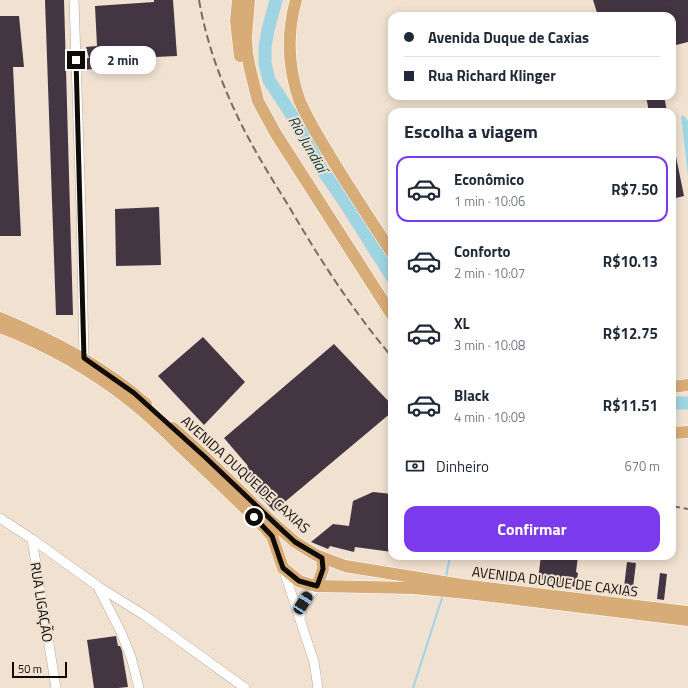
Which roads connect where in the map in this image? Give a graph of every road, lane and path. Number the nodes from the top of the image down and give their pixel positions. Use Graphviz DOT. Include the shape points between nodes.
graph roads {
  1 [pos="74,0"];
  2 [pos="238,0"];
  3 [pos="249,0"];
  4 [pos="296,0"];
  5 [pos="258,100"];
  6 [pos="388,247"];
  7 [pos="388,309"];
  8 [pos="0,318"];
  9 [pos="0,327"];
  10 [pos="82,362"];
  11 [pos="688,385"];
  12 [pos="676,386"];
  13 [pos="688,432"];
  14 [pos="676,433"];
  15 [pos="0,518"];
  16 [pos="32,539"];
  17 [pos="295,542"];
  18 [pos="279,556"];
  19 [pos="322,558"];
  20 [pos="283,568"];
  21 [pos="317,586"];
  22 [pos="98,587"];
  23 [pos="688,612"];
  24 [pos="300,619"];
  25 [pos="688,620"];
  26 [pos="56,688"];
  27 [pos="139,688"];
  28 [pos="245,688"];
  29 [pos="318,688"];
  1 -- 10 [label="street" via="81,210"];
  2 -- 5 [label="main road" via="236,21 240,54 249,88"];
  3 -- 5 [label="main road" via="246,37 250,69"];
  4 -- 6 [label="main road" via="292,14 290,58 300,100 324,146"];
  5 -- 7 [label="main road" via="276,134"];
  8 -- 10 [label="main road, AVENIDA DUQUE DE CAXIAS" via="68,349"];
  9 -- 10 [label="main road, AVENIDA DUQUE DE CAXIAS"];
  10 -- 17 [label="main road, AVENIDA DUQUE DE CAXIAS" via="134,393"];
  10 -- 18 [label="main road, AVENIDA DUQUE DE CAXIAS" via="133,403 199,463 272,536"];
  11 -- 12 [label="main road"];
  13 -- 14 [label="main road"];
  15 -- 16 [label="street"];
  16 -- 22 [label="street"];
  16 -- 26 [label="street, RUA LIGAÇÃO"];
  17 -- 18 [label="main road" via="282,548"];
  17 -- 19 [label="main road, AVENIDA DUQUE DE CAXIAS"];
  18 -- 20 [label="main road, AVENIDA DUQUE DE CAXIAS"];
  19 -- 21 [label="main road" via="323,569"];
  19 -- 23 [label="main road, AVENIDA DUQUE DE CAXIAS" via="376,572 462,585"];
  20 -- 21 [label="main road" via="299,581"];
  20 -- 24 [label="street"];
  21 -- 24 [label="street" via="303,603"];
  21 -- 25 [label="main road, AVENIDA DUQUE DE CAXIAS" via="421,589"];
  22 -- 27 [label="street" via="131,657"];
  22 -- 28 [label="street" via="144,615"];
  24 -- 29 [label="street" via="314,662"];
}
